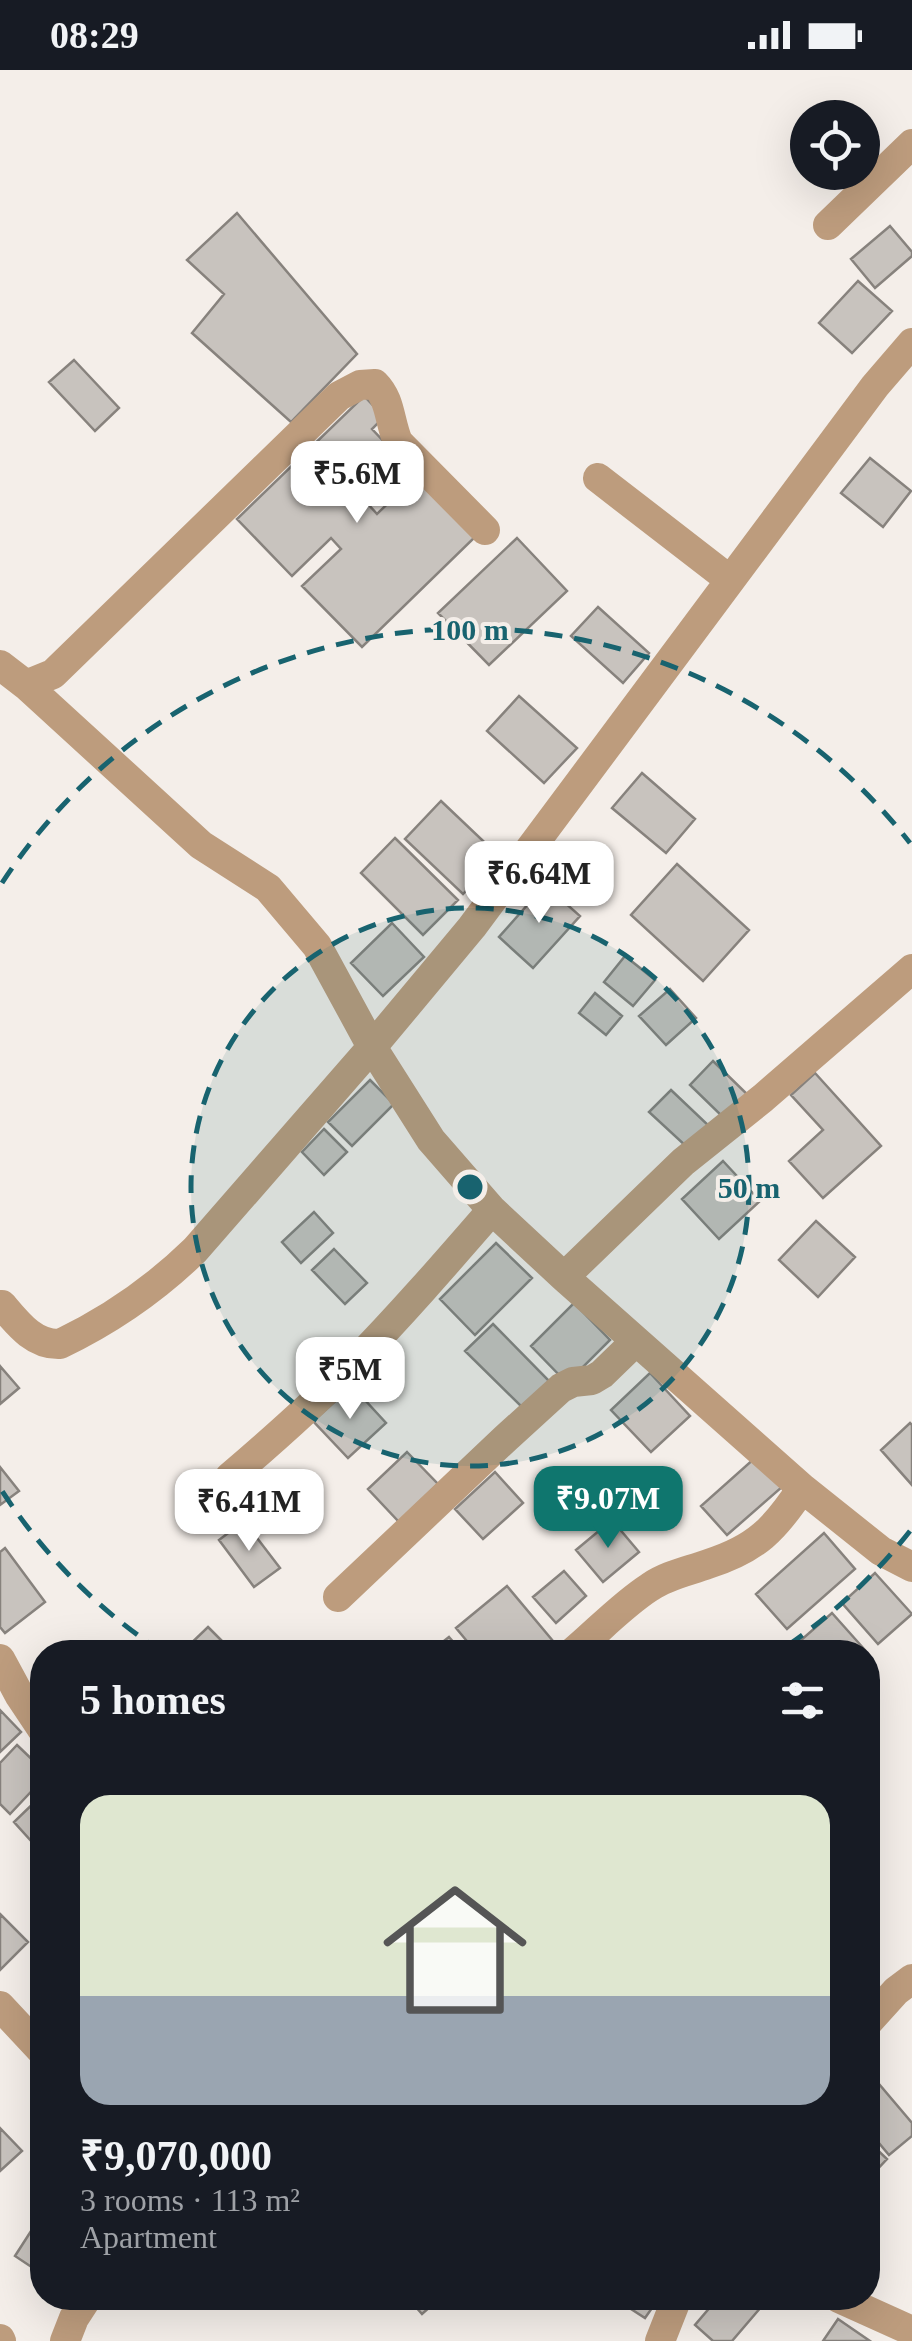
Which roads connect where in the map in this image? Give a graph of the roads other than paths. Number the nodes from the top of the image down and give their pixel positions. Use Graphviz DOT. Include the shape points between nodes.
graph roads {
  1 [pos="912,144"];
  2 [pos="828,225"];
  3 [pos="912,343"];
  4 [pos="598,478"];
  5 [pos="485,530"];
  6 [pos="730,580"];
  7 [pos="0,665"];
  8 [pos="26,685"];
  9 [pos="912,969"];
  10 [pos="372,1047"];
  11 [pos="492,1210"];
  12 [pos="564,1277"];
  13 [pos="1,1305"];
  14 [pos="636,1341"];
  15 [pos="230,1477"];
  16 [pos="802,1488"];
  17 [pos="912,1567"];
  18 [pos="338,1597"];
  19 [pos="587,1640"];
  20 [pos="0,1659"];
  21 [pos="30,1711"];
  22 [pos="912,1979"];
  23 [pos="0,2006"];
  24 [pos="880,2009"];
  25 [pos="30,2038"];
  26 [pos="79,2310"];
  27 [pos="672,2310"];
  28 [pos="866,2310"];
  29 [pos="912,2331"];
  30 [pos="65,2341"];
  31 [pos="660,2341"];
  1 -- 2 [label="street"];
  3 -- 6 [label="street"];
  4 -- 6 [label="street"];
  5 -- 8 [label="street" via="398,442 385,394 374,384 360,385 339,396 53,674"];
  6 -- 10 [label="street" via="472,927"];
  7 -- 8 [label="street"];
  8 -- 10 [label="street" via="201,846 268,888 317,946"];
  9 -- 12 [label="street" via="684,1162"];
  10 -- 11 [label="street" via="431,1140"];
  10 -- 13 [label="street" via="195,1250 138,1299 60,1344 46,1345"];
  11 -- 12 [label="street"];
  11 -- 15 [label="street" via="350,1368"];
  12 -- 14 [label="street"];
  14 -- 16 [label="street"];
  14 -- 18 [label="street" via="602,1374 562,1388"];
  16 -- 17 [label="street" via="881,1552"];
  16 -- 19 [label="street" via="766,1534 738,1554 652,1585"];
  20 -- 21 [label="street"];
  22 -- 24 [label="street"];
  23 -- 25 [label="street"];
  26 -- 30 [label="street"];
  27 -- 31 [label="street"];
  28 -- 29 [label="street"];
}
